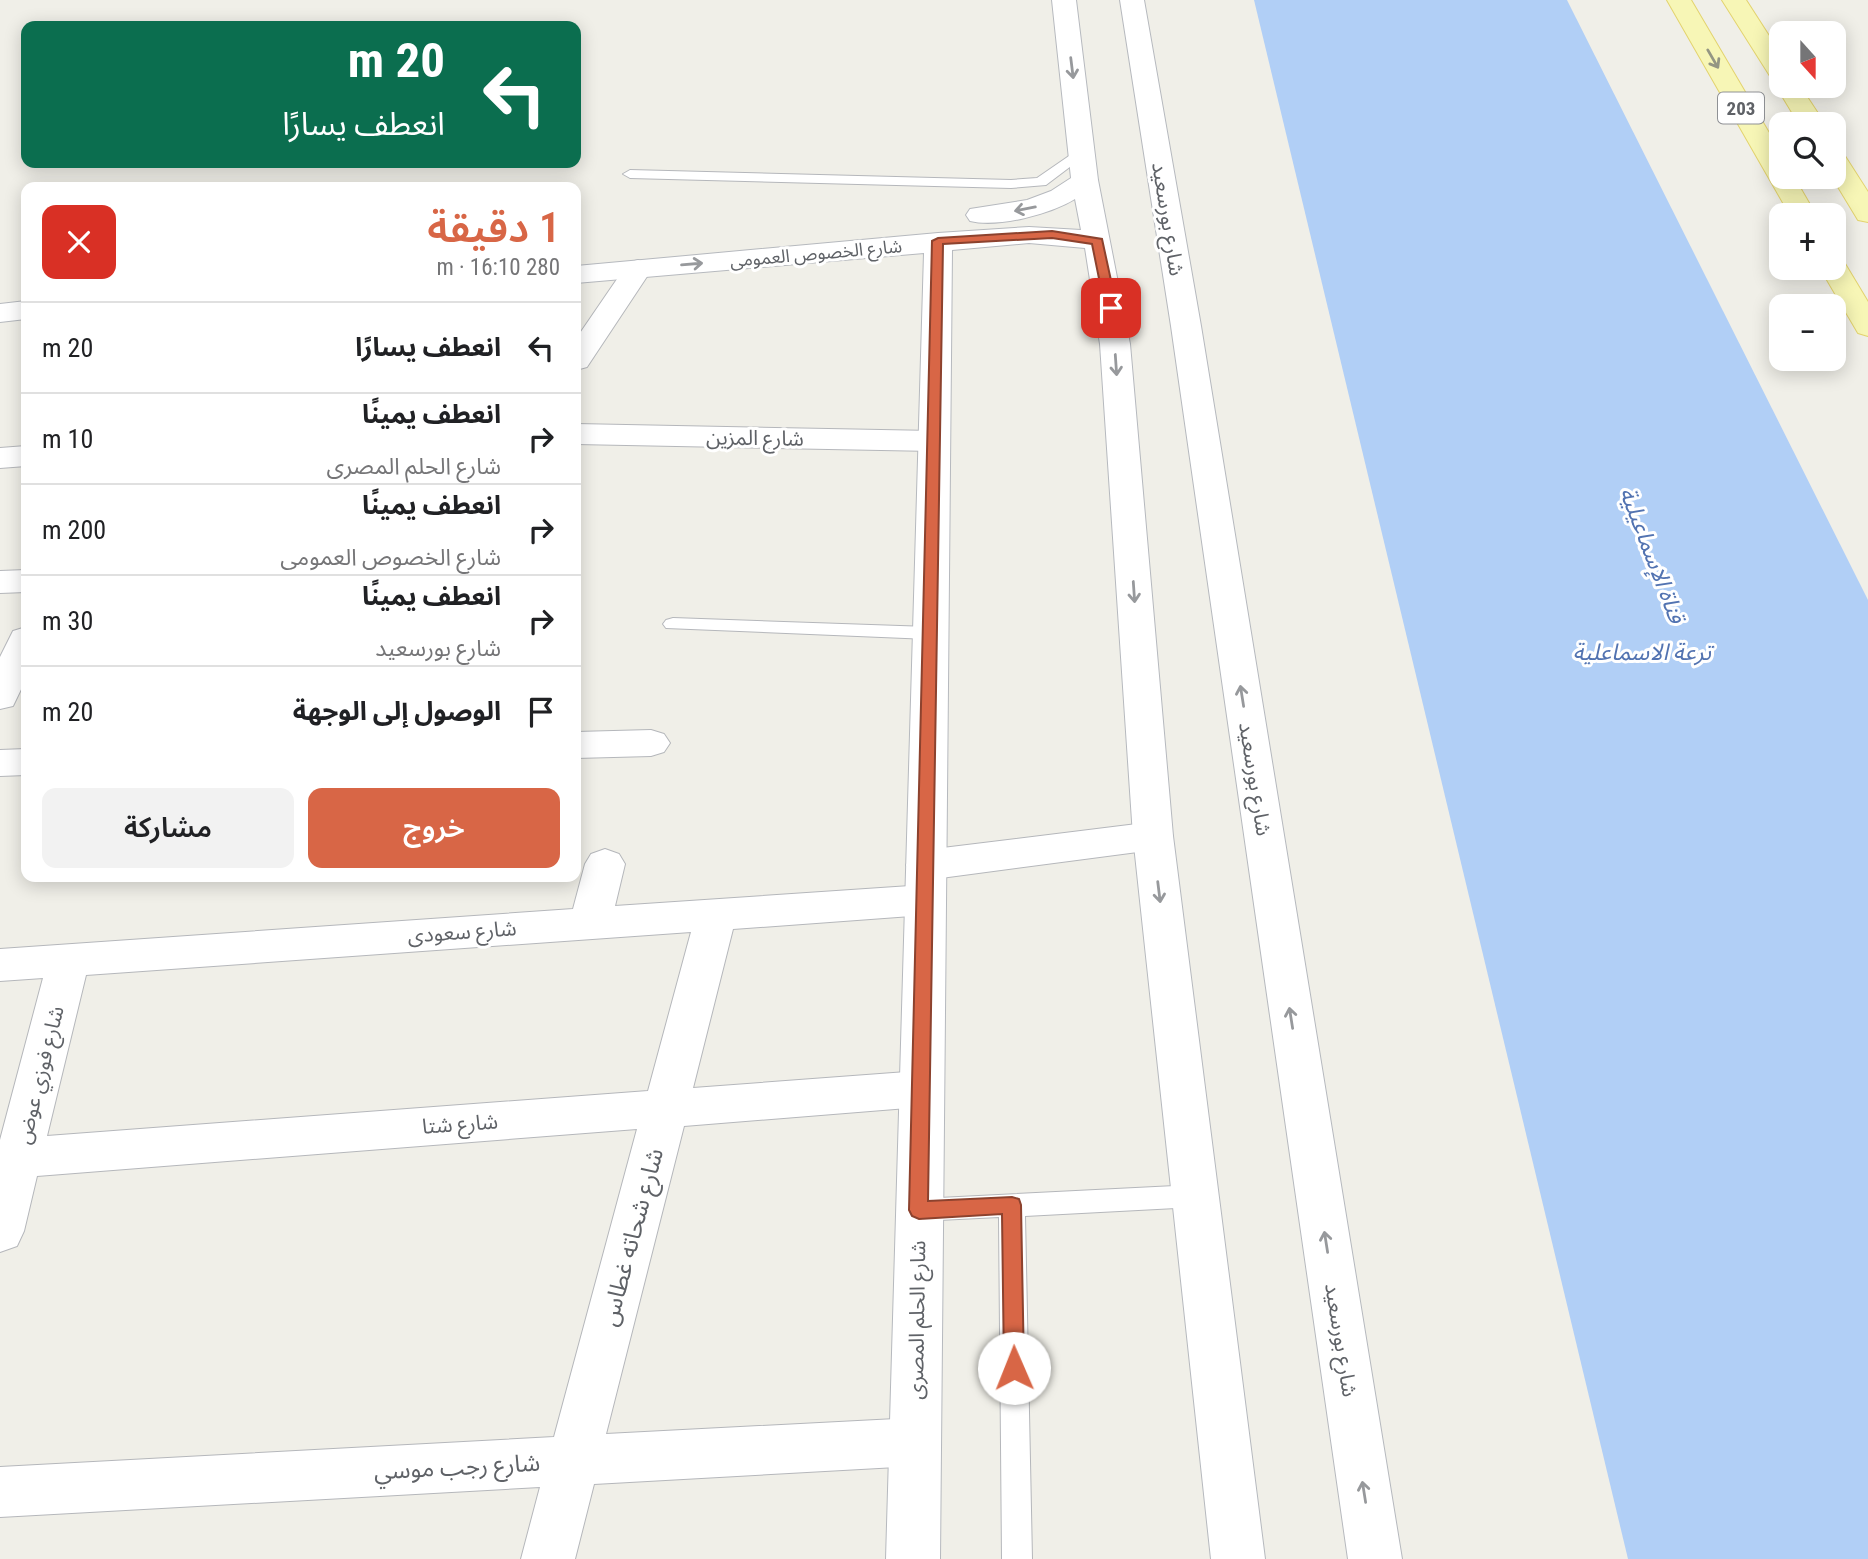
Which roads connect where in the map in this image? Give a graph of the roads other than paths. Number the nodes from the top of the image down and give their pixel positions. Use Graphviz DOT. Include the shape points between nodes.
graph roads {
  1 [pos="1064,0"];
  2 [pos="1132,0"];
  3 [pos="1679,0"];
  4 [pos="1734,0"];
  5 [pos="1769,55"];
  6 [pos="1083,166"];
  7 [pos="630,174"];
  8 [pos="1846,178"];
  9 [pos="1796,203"];
  10 [pos="1868,214"];
  11 [pos="938,241"];
  12 [pos="1098,241"];
  13 [pos="581,251"];
  14 [pos="638,269"];
  15 [pos="581,275"];
  16 [pos="1841,280"];
  17 [pos="21,311"];
  18 [pos="0,313"];
  19 [pos="1868,327"];
  20 [pos="21,333"];
  21 [pos="0,335"];
  22 [pos="581,354"];
  23 [pos="581,435"];
  24 [pos="934,442"];
  25 [pos="21,457"];
  26 [pos="0,458"];
  27 [pos="21,581"];
  28 [pos="0,582"];
  29 [pos="673,624"];
  30 [pos="929,633"];
  31 [pos="21,650"];
  32 [pos="0,697"];
  33 [pos="651,743"];
  34 [pos="581,746"];
  35 [pos="21,762"];
  36 [pos="0,763"];
  37 [pos="1153,836"];
  38 [pos="605,864"];
  39 [pos="925,883"];
  40 [pos="716,915"];
  41 [pos="590,923"];
  42 [pos="69,960"];
  43 [pos="0,965"];
  44 [pos="920,1090"];
  45 [pos="665,1108"];
  46 [pos="9,1158"];
  47 [pos="1195,1196"];
  48 [pos="1012,1205"];
  49 [pos="919,1210"];
  50 [pos="0,1231"];
  51 [pos="915,1442"];
  52 [pos="573,1461"];
  53 [pos="0,1492"];
  54 [pos="548,1559"];
  55 [pos="913,1559"];
  56 [pos="1017,1559"];
  57 [pos="1238,1559"];
  58 [pos="1375,1559"];
  1 -- 6 [label="street, one-way"];
  58 -- 2 [label="street, شارع بورسعيد, one-way"];
  3 -- 9 [label="main road, 203, one-way"];
  4 -- 5 [label="main road, 203"];
  6 -- 7 [label="lane" via="1041,182 1011,184"];
  6 -- 12 [label="street"];
  6 -- 13 [label="street, شارع الخصوص العمومى, one-way" via="1071,193 1024,210"];
  8 -- 10 [label="main road"];
  11 -- 12 [label="street, شارع الخصوص العمومى" via="1052,235"];
  14 -- 11 [label="street, شارع الخصوص العمومى, one-way"];
  11 -- 24 [label="street, شارع الحلم المصرى"];
  12 -- 37 [label="street, one-way" via="1115,344"];
  14 -- 15 [label="street, شارع الخصوص العمومى"];
  14 -- 22 [label="street"];
  16 -- 19 [label="main road"];
  17 -- 18 [label="street"];
  20 -- 21 [label="street"];
  23 -- 24 [label="street, شارع المزين"];
  24 -- 30 [label="street, شارع الحلم المصرى"];
  25 -- 26 [label="street"];
  27 -- 28 [label="street"];
  29 -- 30 [label="lane"];
  30 -- 39 [label="street, شارع الحلم المصرى"];
  31 -- 32 [label="street"];
  33 -- 34 [label="street"];
  35 -- 36 [label="street"];
  37 -- 39 [label="street, شارع سعودى"];
  37 -- 47 [label="street, one-way"];
  38 -- 41 [label="street"];
  39 -- 40 [label="street, شارع سعودى"];
  39 -- 44 [label="street, شارع الحلم المصرى"];
  40 -- 41 [label="street, شارع سعودى"];
  40 -- 45 [label="street, شارع شحاته غطاس"];
  41 -- 42 [label="street, شارع سعودى"];
  42 -- 43 [label="street, شارع سعودى"];
  42 -- 46 [label="street, شارع فوزي عوض"];
  44 -- 45 [label="street, شارع شتا"];
  44 -- 49 [label="street, شارع الحلم المصرى"];
  45 -- 46 [label="street, شارع شتا"];
  45 -- 52 [label="street, شارع شحاته غطاس"];
  46 -- 50 [label="street, شارع فوزي عوض"];
  47 -- 48 [label="lane"];
  47 -- 57 [label="street"];
  48 -- 49 [label="lane"];
  48 -- 56 [label="lane"];
  49 -- 51 [label="street, شارع الحلم المصرى"];
  51 -- 52 [label="street, شارع رجب موسي"];
  51 -- 55 [label="street, شارع الحلم المصرى"];
  52 -- 53 [label="street, شارع رجب موسي"];
  52 -- 54 [label="street, شارع شحاته غطاس"];
}
